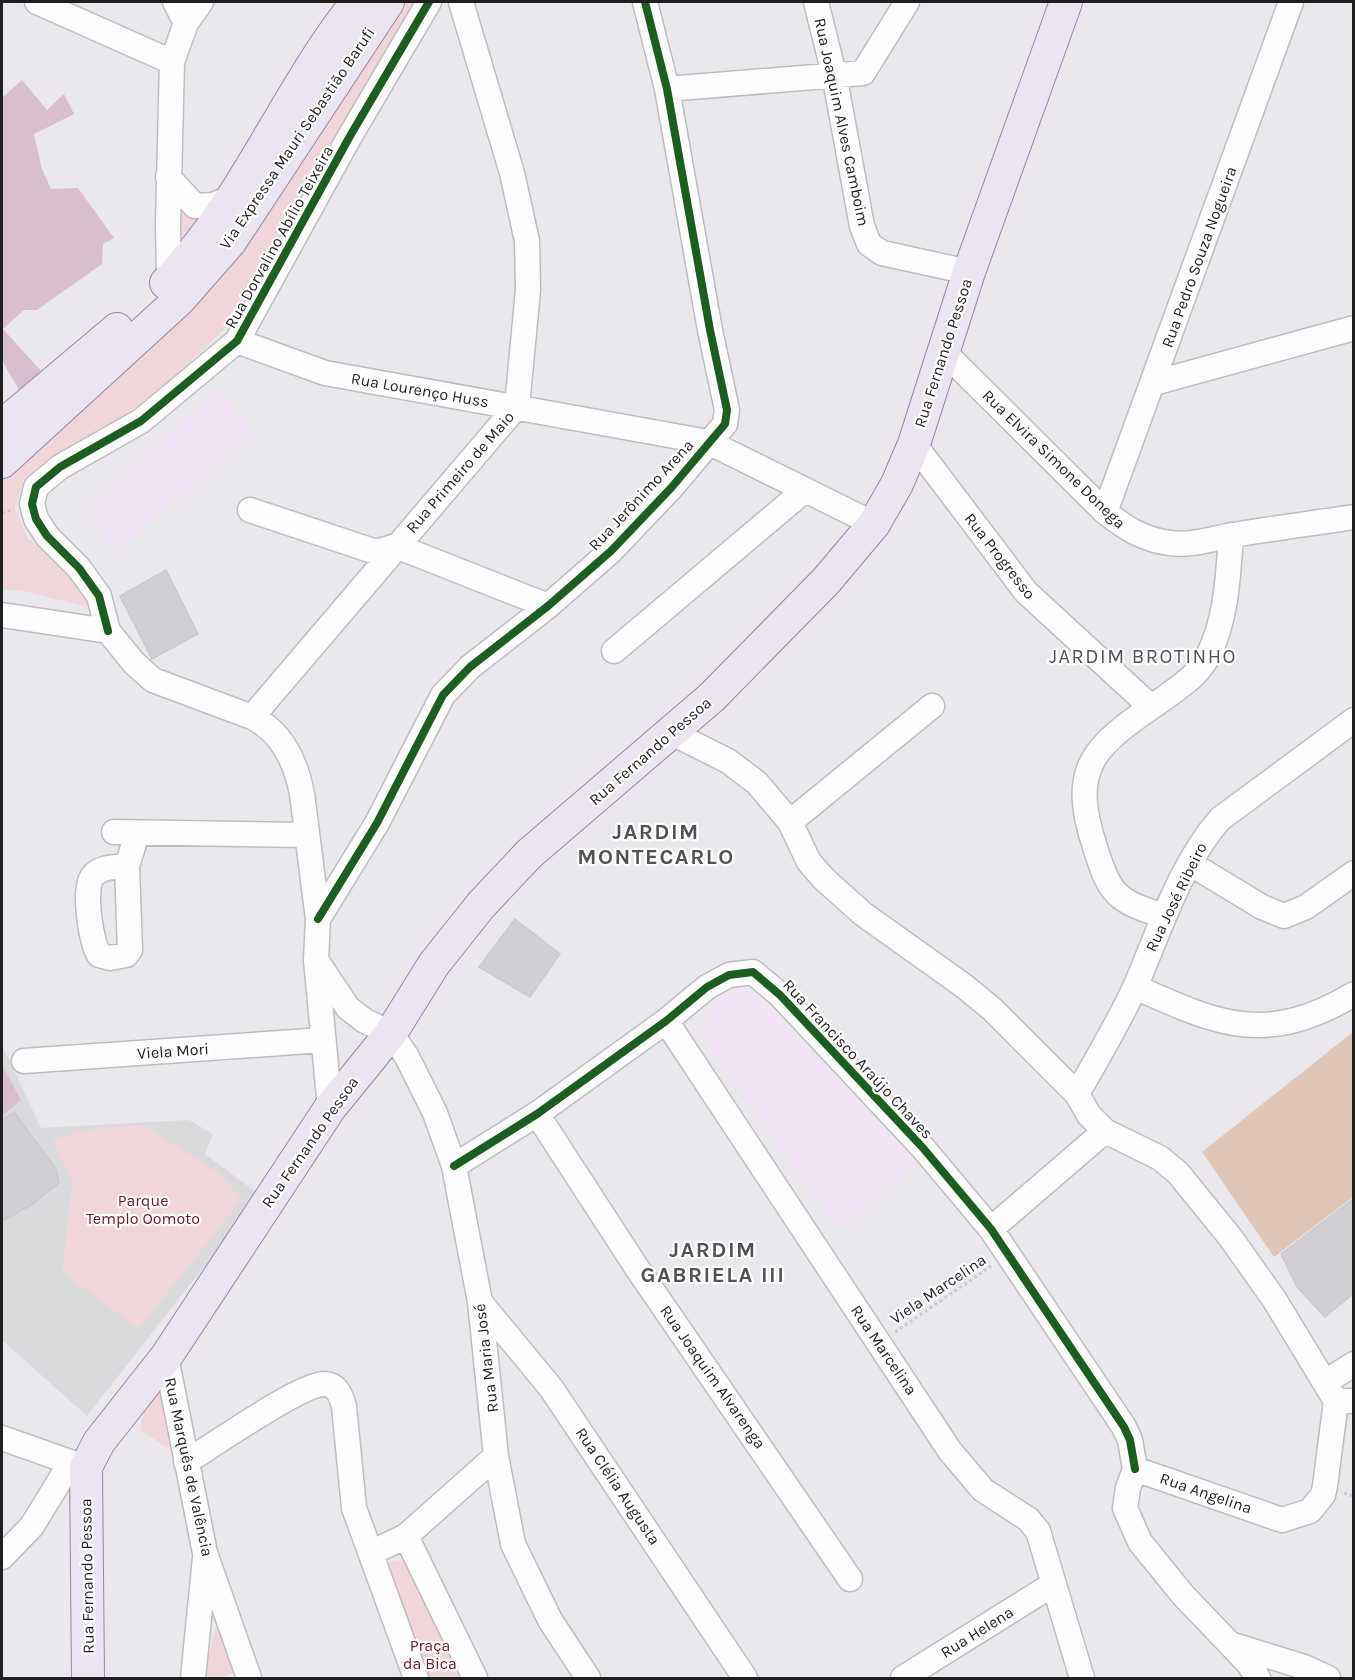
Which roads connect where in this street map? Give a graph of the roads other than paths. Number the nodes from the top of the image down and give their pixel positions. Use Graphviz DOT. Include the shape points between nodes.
graph roads {
  1 [pos="37,2"];
  2 [pos="175,2"];
  3 [pos="201,2"];
  4 [pos="357,2"];
  5 [pos="388,2"];
  6 [pos="429,2"];
  7 [pos="461,2"];
  8 [pos="645,2"];
  9 [pos="816,2"];
  10 [pos="907,2"];
  11 [pos="1066,2"];
  12 [pos="1291,2"];
  13 [pos="186,23"];
  14 [pos="172,62"];
  15 [pos="834,74"];
  16 [pos="667,89"];
  17 [pos="168,177"];
  18 [pos="235,196"];
  19 [pos="969,272"];
  20 [pos="174,290"];
  21 [pos="1353,328"];
  22 [pos="237,341"];
  23 [pos="944,352"];
  24 [pos="1154,383"];
  25 [pos="518,406"];
  26 [pos="2,426"];
  27 [pos="708,442"];
  28 [pos="914,444"];
  29 [pos="2,462"];
  30 [pos="805,490"];
  31 [pos="249,510"];
  32 [pos="1105,512"];
  33 [pos="1353,517"];
  34 [pos="874,524"];
  35 [pos="1231,535"];
  36 [pos="396,546"];
  37 [pos="548,606"];
  38 [pos="2,615"];
  39 [pos="108,631"];
  40 [pos="614,651"];
  41 [pos="932,706"];
  42 [pos="1151,707"];
  43 [pos="252,717"];
  44 [pos="1353,720"];
  45 [pos="672,733"];
  46 [pos="790,822"];
  47 [pos="306,835"];
  48 [pos="1191,864"];
  49 [pos="127,866"];
  50 [pos="1353,873"];
  51 [pos="1164,916"];
  52 [pos="318,919"];
  53 [pos="316,960"];
  54 [pos="1135,987"];
  55 [pos="1353,994"];
  56 [pos="666,1020"];
  57 [pos="391,1033"];
  58 [pos="323,1040"];
  59 [pos="24,1061"];
  60 [pos="1077,1094"];
  61 [pos="330,1108"];
  62 [pos="537,1114"];
  63 [pos="1105,1131"];
  64 [pos="454,1166"];
  65 [pos="991,1229"];
  66 [pos="480,1302"];
  67 [pos="166,1357"];
  68 [pos="1353,1364"];
  69 [pos="1338,1395"];
  70 [pos="5,1436"];
  71 [pos="496,1456"];
  72 [pos="186,1462"];
  73 [pos="79,1465"];
  74 [pos="1135,1469"];
  75 [pos="406,1536"];
  76 [pos="205,1553"];
  77 [pos="371,1553"];
  78 [pos="2,1557"];
  79 [pos="850,1579"];
  80 [pos="1052,1585"];
  81 [pos="1228,1644"];
  82 [pos="88,1678"];
  83 [pos="193,1678"];
  84 [pos="249,1678"];
  85 [pos="416,1678"];
  86 [pos="475,1678"];
  87 [pos="588,1678"];
  88 [pos="745,1678"];
  89 [pos="903,1678"];
  90 [pos="1082,1678"];
  91 [pos="1258,1678"];
  92 [pos="1328,1678"];
  1 -- 14 [label="street"];
  2 -- 13 [label="street"];
  3 -- 13 [label="street"];
  4 -- 18 [label="main road, Via Expressa Mauri Sebastião Barufi" via="300,85"];
  5 -- 20 [label="main road, Via Expressa Mauri Sebastião Barufi" via="230,242"];
  6 -- 22 [label="street, Rua Dorvalino Abílio Teixeira"];
  7 -- 25 [label="street, Rua Primeiro de Maio" via="512,173 527,241 528,290"];
  8 -- 16 [label="street, Rua Jerônimo Arena"];
  9 -- 15 [label="street, Rua Joaquim Alves Camboim"];
  10 -- 15 [label="street" via="862,73"];
  11 -- 19 [label="main road, Rua Fernando Pessoa"];
  12 -- 24 [label="street, Rua Pedro Souza Nogueira"];
  13 -- 14 [label="street"];
  14 -- 17 [label="street"];
  15 -- 16 [label="street"];
  15 -- 19 [label="street, Rua Joaquim Alves Camboim" via="862,226 869,244 882,253"];
  16 -- 27 [label="street, Rua Jerônimo Arena" via="727,410 725,424"];
  17 -- 18 [label="street" via="195,206 213,205"];
  17 -- 20 [label="street"];
  18 -- 20 [label="main road, Via Expressa Mauri Sebastião Barufi"];
  19 -- 23 [label="main road, Rua Fernando Pessoa"];
  20 -- 26 [label="main road, Via Expressa Mauri Sebastião Barufi" via="142,307"];
  20 -- 29 [label="main road, Via Expressa Mauri Sebastião Barufi"];
  21 -- 24 [label="street"];
  22 -- 25 [label="street, Rua Lourenço Huss" via="325,373"];
  22 -- 39 [label="street, Rua Dorvalino Abílio Teixeira" via="141,421 60,467 36,487 32,504 36,519 99,596"];
  23 -- 28 [label="main road, Rua Fernando Pessoa"];
  23 -- 32 [label="street, Rua Elvira Simone Donega"];
  24 -- 32 [label="street, Rua Pedro Souza Nogueira"];
  25 -- 27 [label="street, Rua Lourenço Huss"];
  25 -- 36 [label="street, Rua Primeiro de Maio"];
  27 -- 30 [label="street, Rua Lourenço Huss"];
  27 -- 37 [label="street, Rua Jerônimo Arena" via="611,551"];
  28 -- 34 [label="main road, Rua Fernando Pessoa"];
  28 -- 42 [label="street, Rua Progresso" via="1026,592"];
  30 -- 34 [label="street, Rua Lourenço Huss"];
  30 -- 40 [label="street"];
  31 -- 36 [label="street" via="376,552"];
  32 -- 35 [label="street, Rua Elvira Simone Donega" via="1129,530 1171,543 1196,543"];
  33 -- 35 [label="street, Rua Elvira Simone Donega"];
  34 -- 45 [label="main road, Rua Fernando Pessoa" via="826,581"];
  35 -- 42 [label="street" via="1226,601 1208,655 1188,681"];
  36 -- 37 [label="street"];
  36 -- 43 [label="street, Rua Primeiro de Maio"];
  37 -- 52 [label="street, Rua Jerônimo Arena" via="470,667 443,695 377,823"];
  38 -- 39 [label="street"];
  39 -- 43 [label="street" via="153,680"];
  41 -- 46 [label="street"];
  42 -- 51 [label="street" via="1101,749 1082,788 1093,842 1112,890 1138,908"];
  43 -- 47 [label="street" via="266,724 291,757 303,794"];
  44 -- 48 [label="street, Rua José Ribeiro" via="1220,819 1205,836"];
  45 -- 46 [label="street" via="742,770"];
  45 -- 57 [label="main road, Rua Fernando Pessoa" via="529,854 481,905 434,964"];
  46 -- 60 [label="street" via="809,862 824,879 863,914 985,1004"];
  47 -- 49 [label="street" via="125,833"];
  47 -- 52 [label="street"];
  48 -- 50 [label="street" via="1272,913 1284,916 1306,907"];
  48 -- 51 [label="street, Rua José Ribeiro"];
  51 -- 54 [label="street, Rua José Ribeiro"];
  52 -- 53 [label="street"];
  53 -- 57 [label="street" via="348,1008"];
  53 -- 58 [label="street"];
  54 -- 55 [label="street" via="1210,1019 1236,1025 1272,1026 1308,1017"];
  54 -- 60 [label="street, Rua José Ribeiro"];
  56 -- 62 [label="street, Rua Francisco Araújo Chaves"];
  56 -- 65 [label="street, Rua Francisco Araújo Chaves" via="707,987 729,975 742,971 759,975 923,1148"];
  56 -- 80 [label="street, Rua Marcelina" via="967,1473 983,1490 1028,1519 1038,1531"];
  57 -- 61 [label="main road, Rua Fernando Pessoa"];
  57 -- 64 [label="street, Rua Maria José" via="435,1113"];
  58 -- 59 [label="street, Viela Mori"];
  58 -- 61 [label="street"];
  60 -- 63 [label="street" via="1089,1115"];
  61 -- 67 [label="main road, Rua Fernando Pessoa"];
  62 -- 64 [label="street, Rua Francisco Araújo Chaves"];
  62 -- 79 [label="street, Rua Joaquim Alvarenga" via="637,1268"];
  63 -- 65 [label="street"];
  63 -- 69 [label="street" via="1160,1158 1178,1173 1230,1237"];
  64 -- 66 [label="street, Rua Maria José"];
  65 -- 74 [label="street, Rua Francisco Araújo Chaves" via="1124,1427"];
  66 -- 71 [label="street, Rua Maria José"];
  66 -- 88 [label="street, Rua Clélia Augusta" via="551,1388"];
  67 -- 72 [label="street, Rua Marquês de Valência"];
  67 -- 73 [label="main road, Rua Fernando Pessoa"];
  68 -- 69 [label="street"];
  69 -- 74 [label="street, Rua Angelina" via="1323,1495 1310,1511 1296,1517 1282,1520"];
  70 -- 73 [label="street"];
  71 -- 75 [label="street"];
  71 -- 87 [label="street, Rua Maria José" via="513,1544 550,1620"];
  72 -- 76 [label="street, Rua Marquês de Valência"];
  72 -- 77 [label="street" via="297,1393 313,1386 334,1387 344,1406 354,1508"];
  73 -- 78 [label="street" via="32,1527"];
  73 -- 82 [label="main road, Rua Fernando Pessoa"];
  74 -- 81 [label="street" via="1126,1497 1130,1524 1183,1595"];
  75 -- 77 [label="street"];
  75 -- 86 [label="street"];
  76 -- 83 [label="street"];
  76 -- 84 [label="street, Rua Marquês de Valência"];
  77 -- 85 [label="street"];
  80 -- 89 [label="street, Rua Helena"];
  80 -- 90 [label="street, Rua Marcelina"];
  81 -- 91 [label="street"];
  81 -- 92 [label="street"];
}
